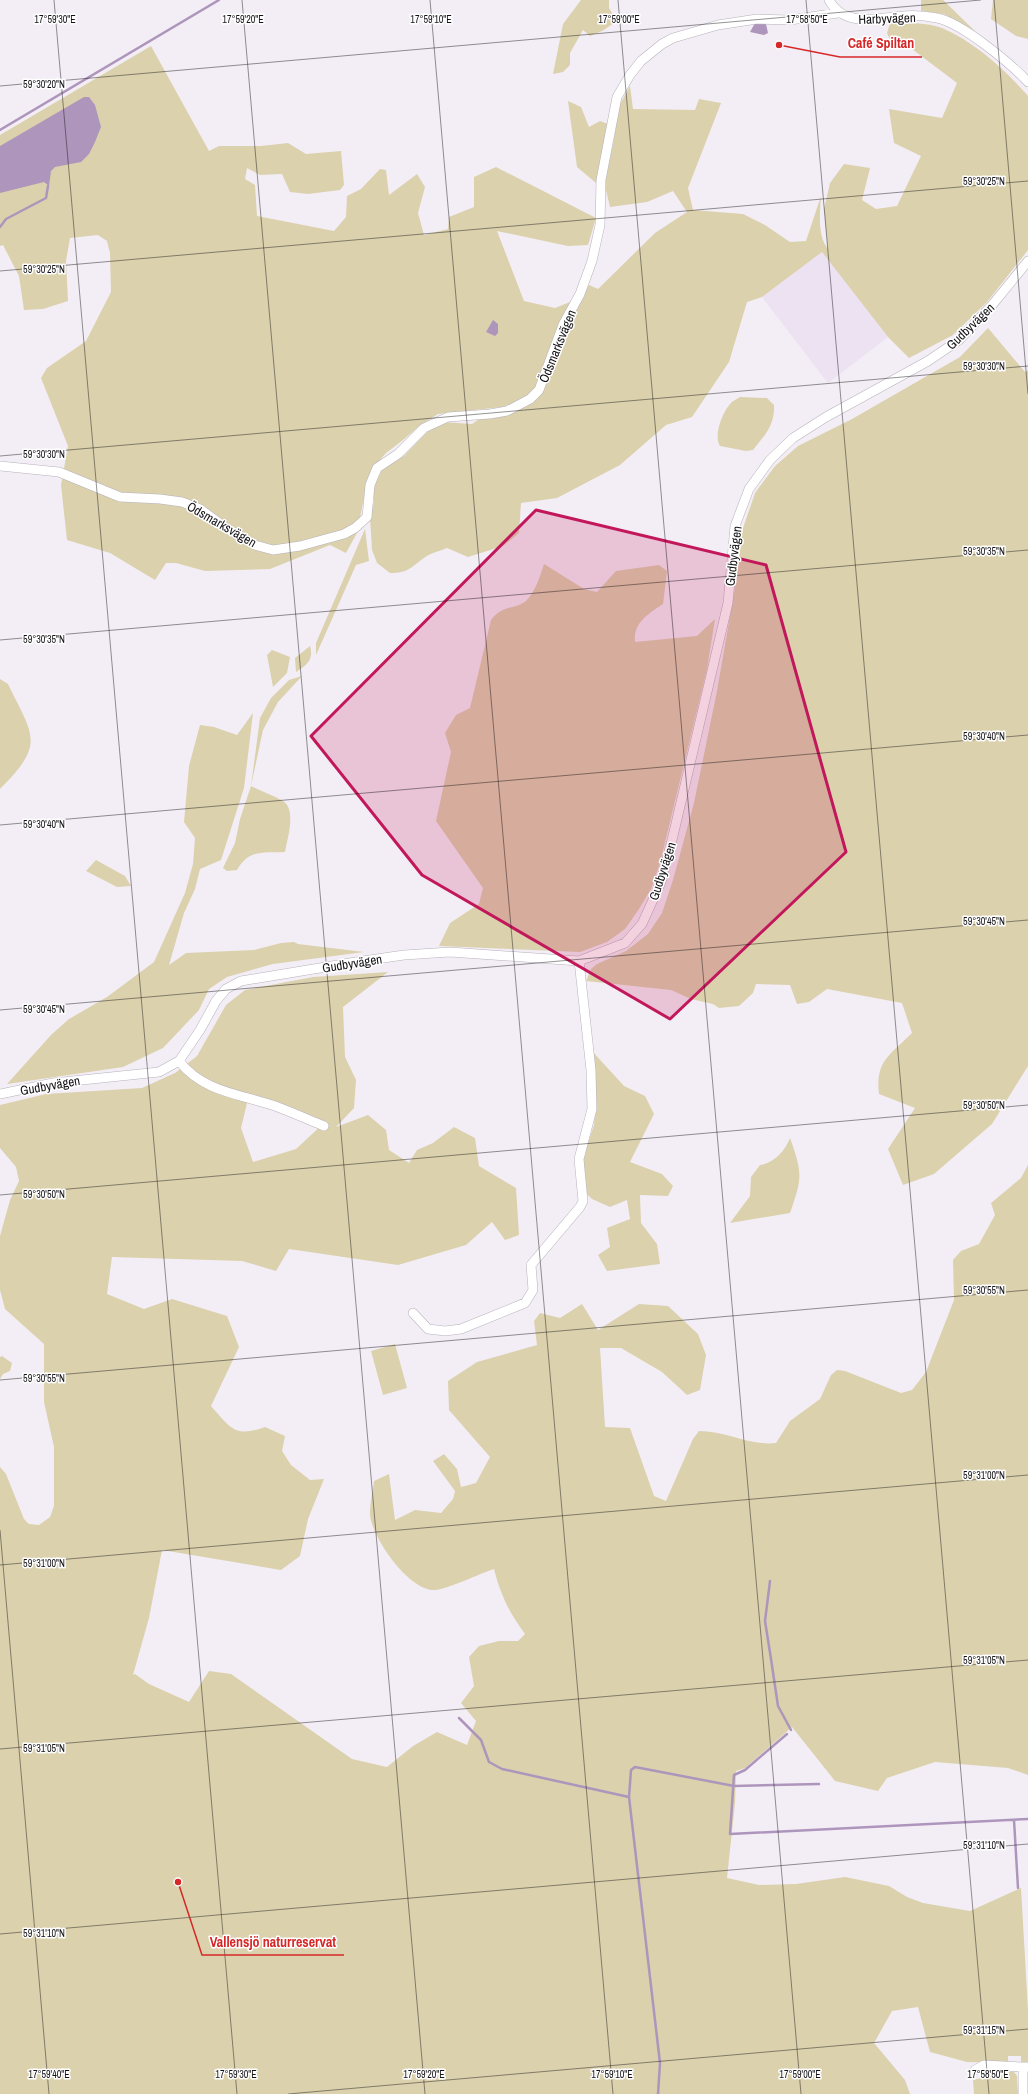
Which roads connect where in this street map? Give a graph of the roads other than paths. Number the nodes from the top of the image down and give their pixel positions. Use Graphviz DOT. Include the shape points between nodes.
graph roads {
  1 [pos="829,0"];
  2 [pos="838,13"];
  3 [pos="1028,82"];
  4 [pos="1028,260"];
  5 [pos="0,466"];
  6 [pos="579,961"];
  7 [pos="179,1061"];
  8 [pos="0,1094"];
  9 [pos="324,1126"];
  10 [pos="413,1313"];
  11 [pos="1026,2067"];
  12 [pos="975,2070"];
  13 [pos="1023,2094"];
  1 -- 2 [label="street"];
  2 -- 3 [label="street, Harbyvägen" via="852,19 905,16 938,18 985,45"];
  2 -- 5 [label="street, Ödsmarksvägen" via="790,20 757,19 718,25 673,38 641,61 617,97 601,180 600,225 592,261 580,294 562,326 539,390 530,399 507,411 448,417 424,428 404,449 377,468 370,485 366,517 350,531 300,546 273,550 255,545 200,509 182,502 160,498 120,497 59,472"];
  4 -- 6 [label="street, Gudbyvägen" via="960,340 793,438 770,460 749,489 735,526 728,603 661,882 642,924 625,943"];
  6 -- 7 [label="street, Gudbyvägen" via="450,952 404,955 241,981 226,989 216,1000"];
  6 -- 10 [label="street" via="591,1070 592,1109 579,1159 583,1201 531,1265 533,1290 525,1303 470,1326 445,1331 428,1329"];
  7 -- 8 [label="street, Gudbyvägen" via="159,1072 53,1082"];
  7 -- 9 [label="street" via="186,1070 219,1091 274,1106"];
  11 -- 12 [label="street" via="984,2065"];
  11 -- 13 [label="street"];
}
